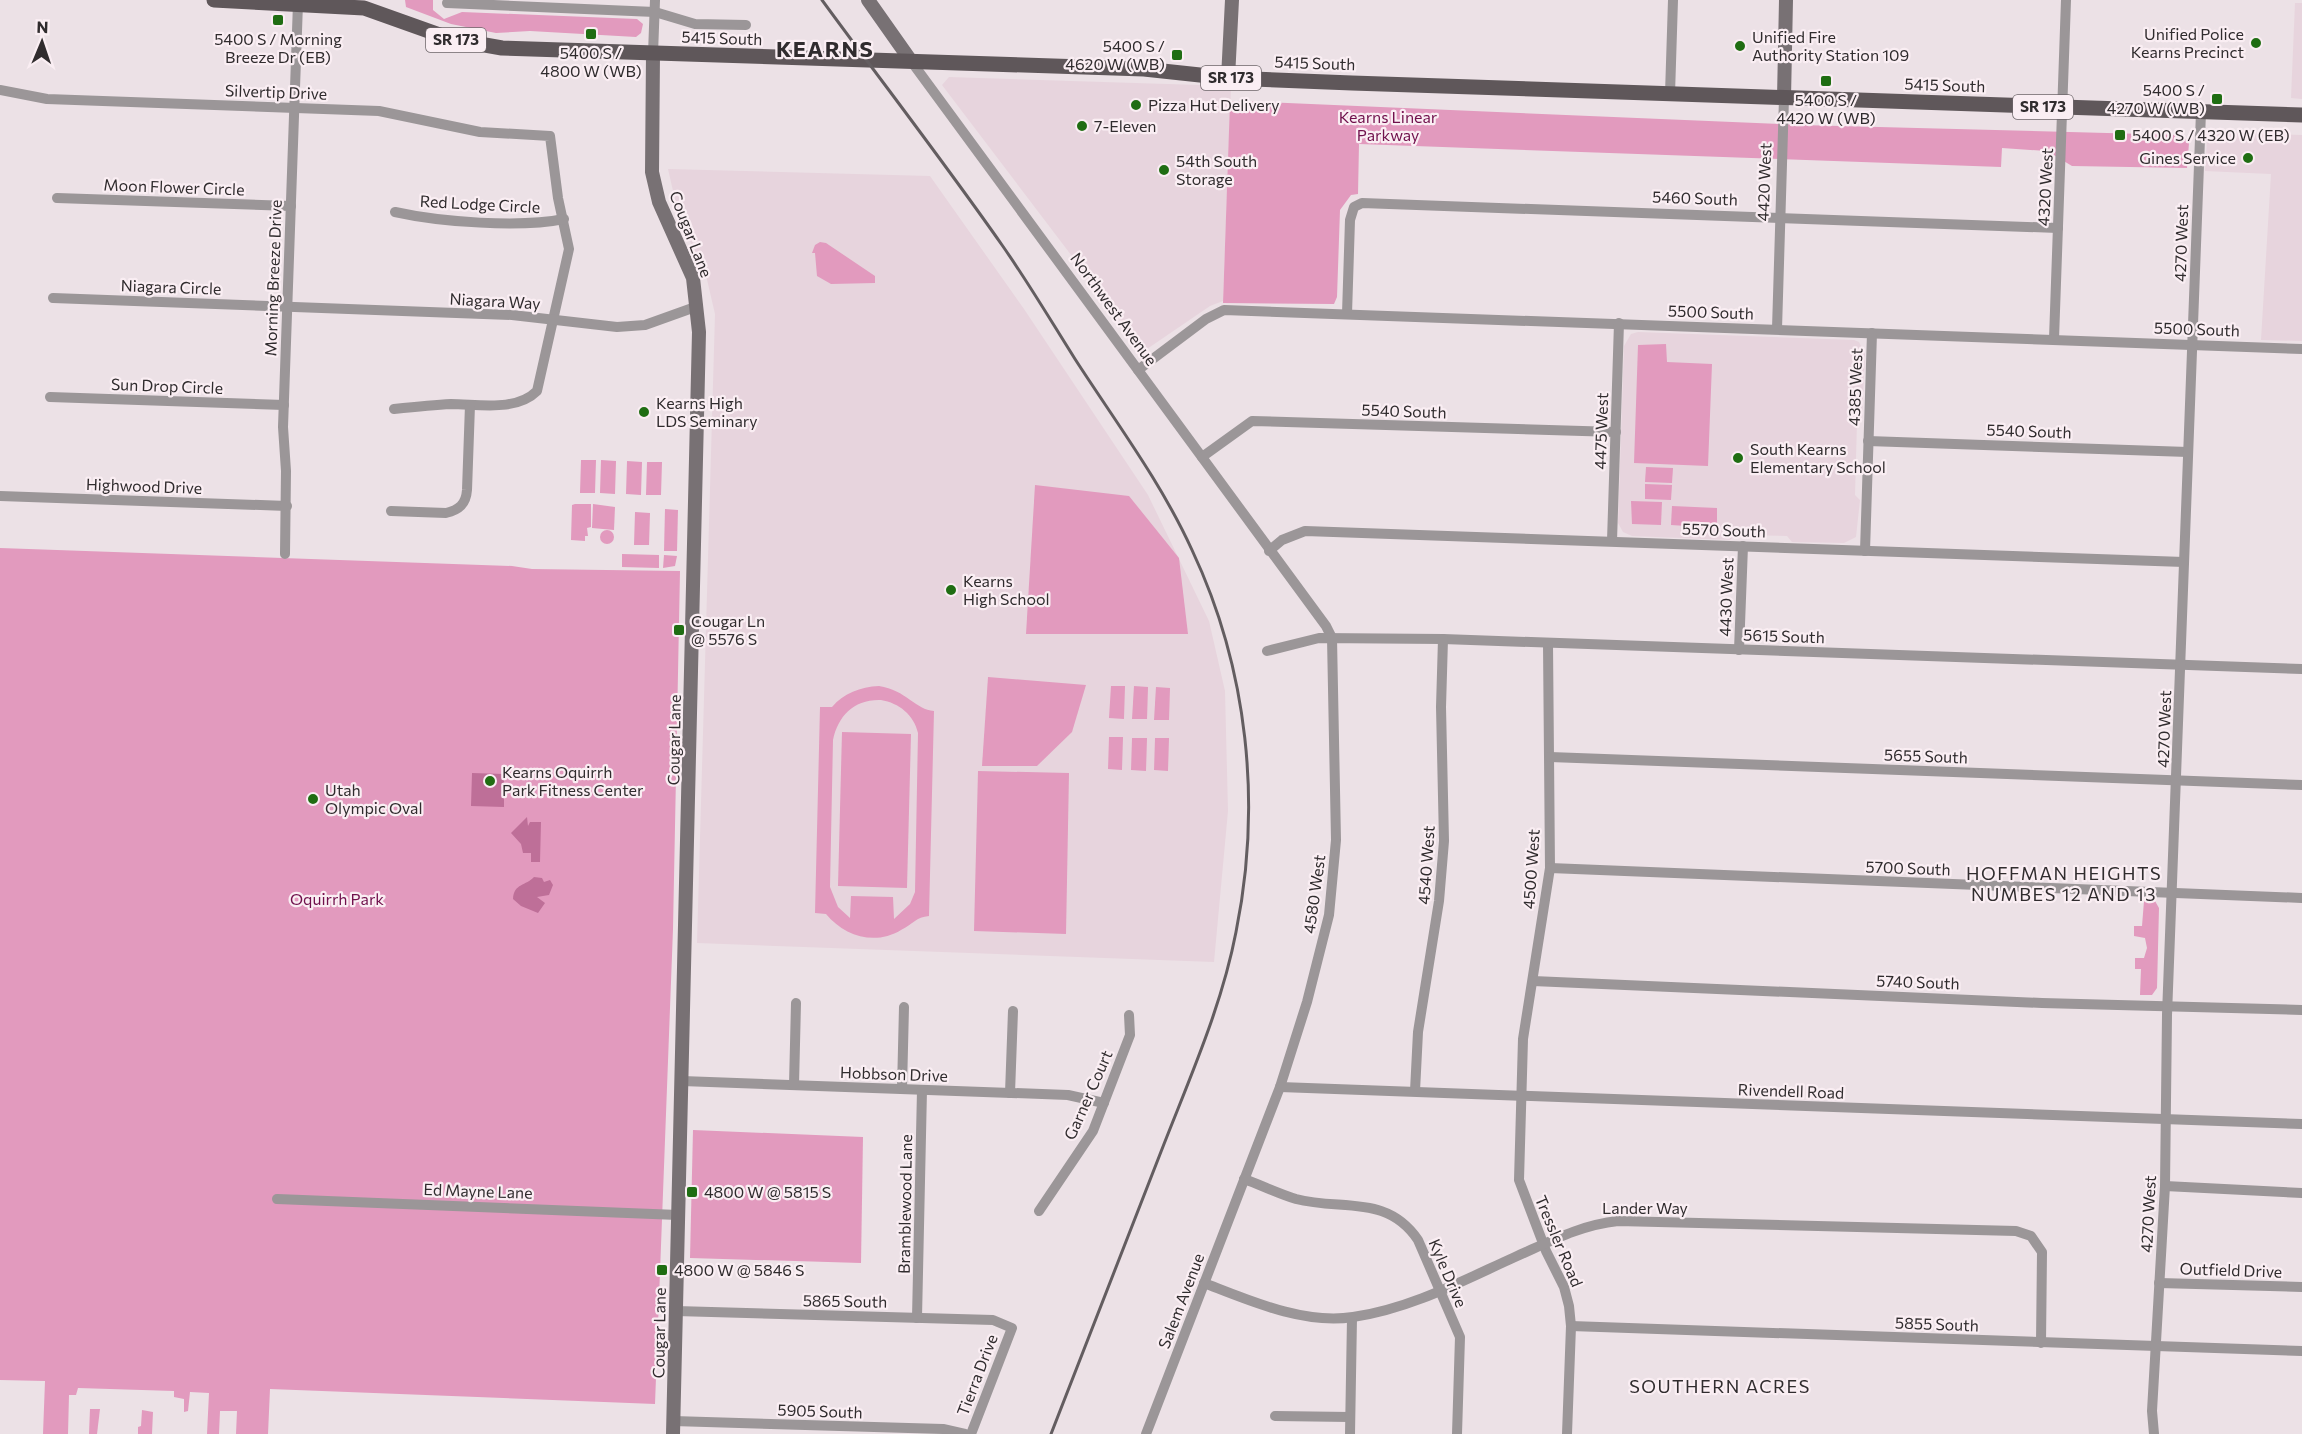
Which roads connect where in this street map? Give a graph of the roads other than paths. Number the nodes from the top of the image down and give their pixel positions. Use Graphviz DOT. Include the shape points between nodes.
graph roads {
  1 [pos="214,0"];
  2 [pos="655,0"];
  3 [pos="868,0"];
  4 [pos="1232,0"];
  5 [pos="1673,0"];
  6 [pos="1786,0"];
  7 [pos="2067,0"];
  8 [pos="298,3"];
  9 [pos="447,3"];
  10 [pos="516,3"];
  11 [pos="655,12"];
  12 [pos="746,25"];
  13 [pos="653,54"];
  14 [pos="911,61"];
  15 [pos="1227,78"];
  16 [pos="0,90"];
  17 [pos="1670,94"];
  18 [pos="1784,98"];
  19 [pos="2062,107"];
  20 [pos="294,108"];
  21 [pos="2201,112"];
  22 [pos="2302,115"];
  23 [pos="57,198"];
  24 [pos="291,206"];
  25 [pos="395,212"];
  26 [pos="1779,216"];
  27 [pos="564,219"];
  28 [pos="2058,228"];
  29 [pos="53,298"];
  30 [pos="698,306"];
  31 [pos="288,307"];
  32 [pos="1347,314"];
  33 [pos="552,319"];
  34 [pos="1619,323"];
  35 [pos="1777,329"];
  36 [pos="1872,333"];
  37 [pos="2054,339"];
  38 [pos="2191,344"];
  39 [pos="2302,349"];
  40 [pos="1138,370"];
  41 [pos="50,397"];
  42 [pos="284,405"];
  43 [pos="470,405"];
  44 [pos="394,409"];
  45 [pos="1616,432"];
  46 [pos="1868,441"];
  47 [pos="2188,452"];
  48 [pos="1202,457"];
  49 [pos="0,496"];
  50 [pos="287,506"];
  51 [pos="392,511"];
  52 [pos="1612,541"];
  53 [pos="1743,546"];
  54 [pos="1269,551"];
  55 [pos="1865,551"];
  56 [pos="285,554"];
  57 [pos="2184,562"];
  58 [pos="1332,638"];
  59 [pos="1443,639"];
  60 [pos="1548,644"];
  61 [pos="1739,650"];
  62 [pos="1267,651"];
  63 [pos="2181,666"];
  64 [pos="2302,669"];
  65 [pos="1550,757"];
  66 [pos="2176,781"];
  67 [pos="2302,785"];
  68 [pos="1550,868"];
  69 [pos="2172,893"];
  70 [pos="2302,898"];
  71 [pos="1533,981"];
  72 [pos="796,1003"];
  73 [pos="2168,1005"];
  74 [pos="904,1007"];
  75 [pos="2302,1010"];
  76 [pos="1013,1011"];
  77 [pos="1129,1015"];
  78 [pos="682,1081"];
  79 [pos="794,1085"];
  80 [pos="1280,1087"];
  81 [pos="902,1089"];
  82 [pos="922,1090"];
  83 [pos="1415,1091"];
  84 [pos="1010,1093"];
  85 [pos="1521,1096"];
  86 [pos="1104,1103"];
  87 [pos="2167,1119"];
  88 [pos="2302,1124"];
  89 [pos="1244,1179"];
  90 [pos="2165,1186"];
  91 [pos="2302,1193"];
  92 [pos="277,1199"];
  93 [pos="1039,1211"];
  94 [pos="678,1215"];
  95 [pos="1543,1244"];
  96 [pos="1204,1283"];
  97 [pos="2159,1283"];
  98 [pos="2302,1287"];
  99 [pos="1439,1291"];
  100 [pos="676,1311"];
  101 [pos="917,1318"];
  102 [pos="1352,1318"];
  103 [pos="1571,1326"];
  104 [pos="1012,1328"];
  105 [pos="2041,1343"];
  106 [pos="2156,1346"];
  107 [pos="2302,1352"];
  108 [pos="1275,1416"];
  109 [pos="1350,1416"];
  110 [pos="673,1428"];
  111 [pos="964,1434"];
  112 [pos="971,1434"];
  113 [pos="1146,1434"];
  114 [pos="1350,1434"];
  115 [pos="1457,1434"];
  116 [pos="1568,1434"];
  117 [pos="2154,1434"];
  1 -- 8 [label="main road, SR 173"];
  2 -- 11 [label="street"];
  3 -- 14 [label="main road, Northwest Avenue"];
  4 -- 15 [label="main road"];
  5 -- 17 [label="street"];
  6 -- 18 [label="main road, 4420 West"];
  7 -- 19 [label="street, 4320 West"];
  8 -- 13 [label="main road, 5415 South / SR 173" via="364,8 479,45"];
  8 -- 20 [label="street, Morning Breeze Drive"];
  9 -- 10 [label="street"];
  10 -- 11 [label="street"];
  11 -- 12 [label="street" via="695,24"];
  11 -- 13 [label="street"];
  13 -- 14 [label="main road, 5415 South / SR 173"];
  13 -- 30 [label="main road, Cougar Lane" via="652,172 659,202 693,278"];
  14 -- 15 [label="main road, 5415 South / SR 173" via="1144,69"];
  14 -- 40 [label="street, Northwest Avenue"];
  15 -- 17 [label="main road, 5415 South / SR 173"];
  16 -- 20 [label="street, Silvertip Drive" via="46,99"];
  17 -- 18 [label="main road, 5415 South / SR 173"];
  18 -- 19 [label="main road, 5415 South / SR 173"];
  18 -- 26 [label="street, 4420 West"];
  19 -- 21 [label="main road, 5415 South / SR 173"];
  19 -- 28 [label="street, 4320 West"];
  20 -- 24 [label="street, Morning Breeze Drive"];
  20 -- 27 [label="street, Silvertip Drive" via="379,111 480,132 550,136"];
  21 -- 22 [label="main road, 5415 South / SR 173"];
  21 -- 38 [label="street, 4270 West"];
  23 -- 24 [label="street, Moon Flower Circle"];
  24 -- 31 [label="street, Morning Breeze Drive"];
  25 -- 27 [label="street, Red Lodge Circle" via="430,219 535,223"];
  26 -- 28 [label="street, 5460 South"];
  26 -- 32 [label="street, 5460 South" via="1366,202 1358,204 1351,213"];
  26 -- 35 [label="street, 4420 West"];
  27 -- 33 [label="street" via="568,259"];
  28 -- 37 [label="street, 4320 West"];
  29 -- 31 [label="street, Niagara Circle"];
  30 -- 33 [label="street, Niagara Way" via="633,327"];
  30 -- 78 [label="main road, Cougar Lane"];
  31 -- 33 [label="street, Niagara Way"];
  31 -- 42 [label="street, Morning Breeze Drive"];
  32 -- 34 [label="street, 5500 South"];
  32 -- 40 [label="street, 5500 South" via="1224,310"];
  33 -- 43 [label="street" via="537,391 523,400"];
  34 -- 35 [label="street, 5500 South"];
  34 -- 45 [label="street, 4475 West"];
  35 -- 36 [label="street, 5500 South"];
  36 -- 37 [label="street, 5500 South"];
  36 -- 46 [label="street, 4385 West"];
  37 -- 38 [label="street, 5500 South"];
  38 -- 39 [label="street, 5500 South"];
  38 -- 47 [label="street, 4270 West"];
  40 -- 48 [label="street, Northwest Avenue"];
  41 -- 42 [label="street, Sun Drop Circle"];
  42 -- 50 [label="street, Morning Breeze Drive"];
  43 -- 44 [label="street"];
  43 -- 51 [label="street" via="464,503 446,513"];
  45 -- 48 [label="street, 5540 South" via="1252,421"];
  45 -- 52 [label="street, 4475 West"];
  46 -- 47 [label="street, 5540 South"];
  46 -- 55 [label="street, 4385 West"];
  47 -- 57 [label="street, 4270 West"];
  48 -- 54 [label="street, Northwest Avenue"];
  49 -- 50 [label="street, Highwood Drive"];
  50 -- 56 [label="street, Morning Breeze Drive"];
  52 -- 53 [label="street, 5570 South"];
  52 -- 54 [label="street, 5570 South" via="1305,531 1282,540"];
  53 -- 55 [label="street, 5570 South"];
  53 -- 61 [label="street, 4430 West"];
  54 -- 58 [label="street, Northwest Avenue"];
  55 -- 57 [label="street, 5570 South"];
  57 -- 63 [label="street, 4270 West"];
  58 -- 59 [label="street, 5615 South"];
  58 -- 62 [label="street, 5615 South" via="1306,640"];
  58 -- 80 [label="street, 4580 West" via="1336,840 1329,915 1308,1002"];
  59 -- 60 [label="street, 5615 South"];
  59 -- 83 [label="street, 4540 West" via="1444,841 1439,901 1418,1032"];
  60 -- 61 [label="street, 5615 South"];
  60 -- 65 [label="street, 4500 West" via="1546,713"];
  61 -- 63 [label="street, 5615 South"];
  63 -- 64 [label="street, 5615 South"];
  63 -- 66 [label="street, 4270 West"];
  65 -- 66 [label="street, 5655 South"];
  65 -- 68 [label="street, 4500 West"];
  66 -- 67 [label="street, 5655 South"];
  66 -- 69 [label="street, 4270 West"];
  68 -- 69 [label="street, 5700 South"];
  68 -- 71 [label="street, 4500 West"];
  69 -- 70 [label="street, 5700 South"];
  69 -- 73 [label="street, 4270 West"];
  71 -- 73 [label="street, 5740 South"];
  71 -- 85 [label="street, 4500 West" via="1523,1039"];
  72 -- 79 [label="street"];
  73 -- 75 [label="street, 5740 South"];
  73 -- 87 [label="street, 4270 West"];
  74 -- 81 [label="street"];
  76 -- 84 [label="street"];
  77 -- 86 [label="street, Garner Court" via="1130,1035"];
  78 -- 79 [label="street, Hobbson Drive"];
  78 -- 94 [label="main road, Cougar Lane"];
  79 -- 81 [label="street, Hobbson Drive"];
  80 -- 83 [label="street, Rivendell Road"];
  80 -- 89 [label="street, 4580 West"];
  81 -- 82 [label="street, Hobbson Drive"];
  82 -- 84 [label="street, Hobbson Drive"];
  82 -- 101 [label="street, Bramblewood Lane"];
  83 -- 85 [label="street, Rivendell Road"];
  84 -- 86 [label="street, Hobbson Drive" via="1083,1096"];
  85 -- 87 [label="street, Rivendell Road"];
  85 -- 95 [label="street, Tressler Road" via="1519,1179"];
  86 -- 93 [label="street, Garner Court" via="1088,1141"];
  87 -- 88 [label="street, Rivendell Road"];
  87 -- 90 [label="street, 4270 West"];
  89 -- 96 [label="street, Salem Avenue"];
  89 -- 99 [label="street, Kyle Drive" via="1297,1199 1381,1209 1393,1215 1409,1226 1418,1240"];
  90 -- 91 [label="street"];
  90 -- 97 [label="street, 4270 West"];
  92 -- 94 [label="street, Ed Mayne Lane"];
  94 -- 100 [label="main road, Cougar Lane"];
  95 -- 99 [label="street, Lander Way"];
  95 -- 103 [label="street, Tressler Road" via="1564,1287"];
  95 -- 105 [label="street, Lander Way" via="1593,1223 1618,1221 2016,1231 2037,1240 2044,1259"];
  96 -- 102 [label="street, Lander Way" via="1284,1311"];
  96 -- 113 [label="street, Salem Avenue"];
  97 -- 98 [label="street, Outfield Drive"];
  97 -- 106 [label="street, 4270 West"];
  99 -- 102 [label="street, Lander Way"];
  99 -- 115 [label="street, Kyle Drive" via="1460,1337"];
  100 -- 101 [label="street, 5865 South"];
  100 -- 110 [label="main road, Cougar Lane"];
  101 -- 104 [label="street, 5865 South" via="993,1320"];
  102 -- 109 [label="street"];
  103 -- 105 [label="street, 5855 South"];
  103 -- 116 [label="street, Tressler Road"];
  104 -- 112 [label="street, Tierra Drive"];
  105 -- 106 [label="street, 5855 South"];
  106 -- 107 [label="street, 5855 South"];
  106 -- 117 [label="street, 4270 West"];
  108 -- 109 [label="street"];
  109 -- 114 [label="street"];
  110 -- 111 [label="street, 5905 South" via="943,1429"];
}
